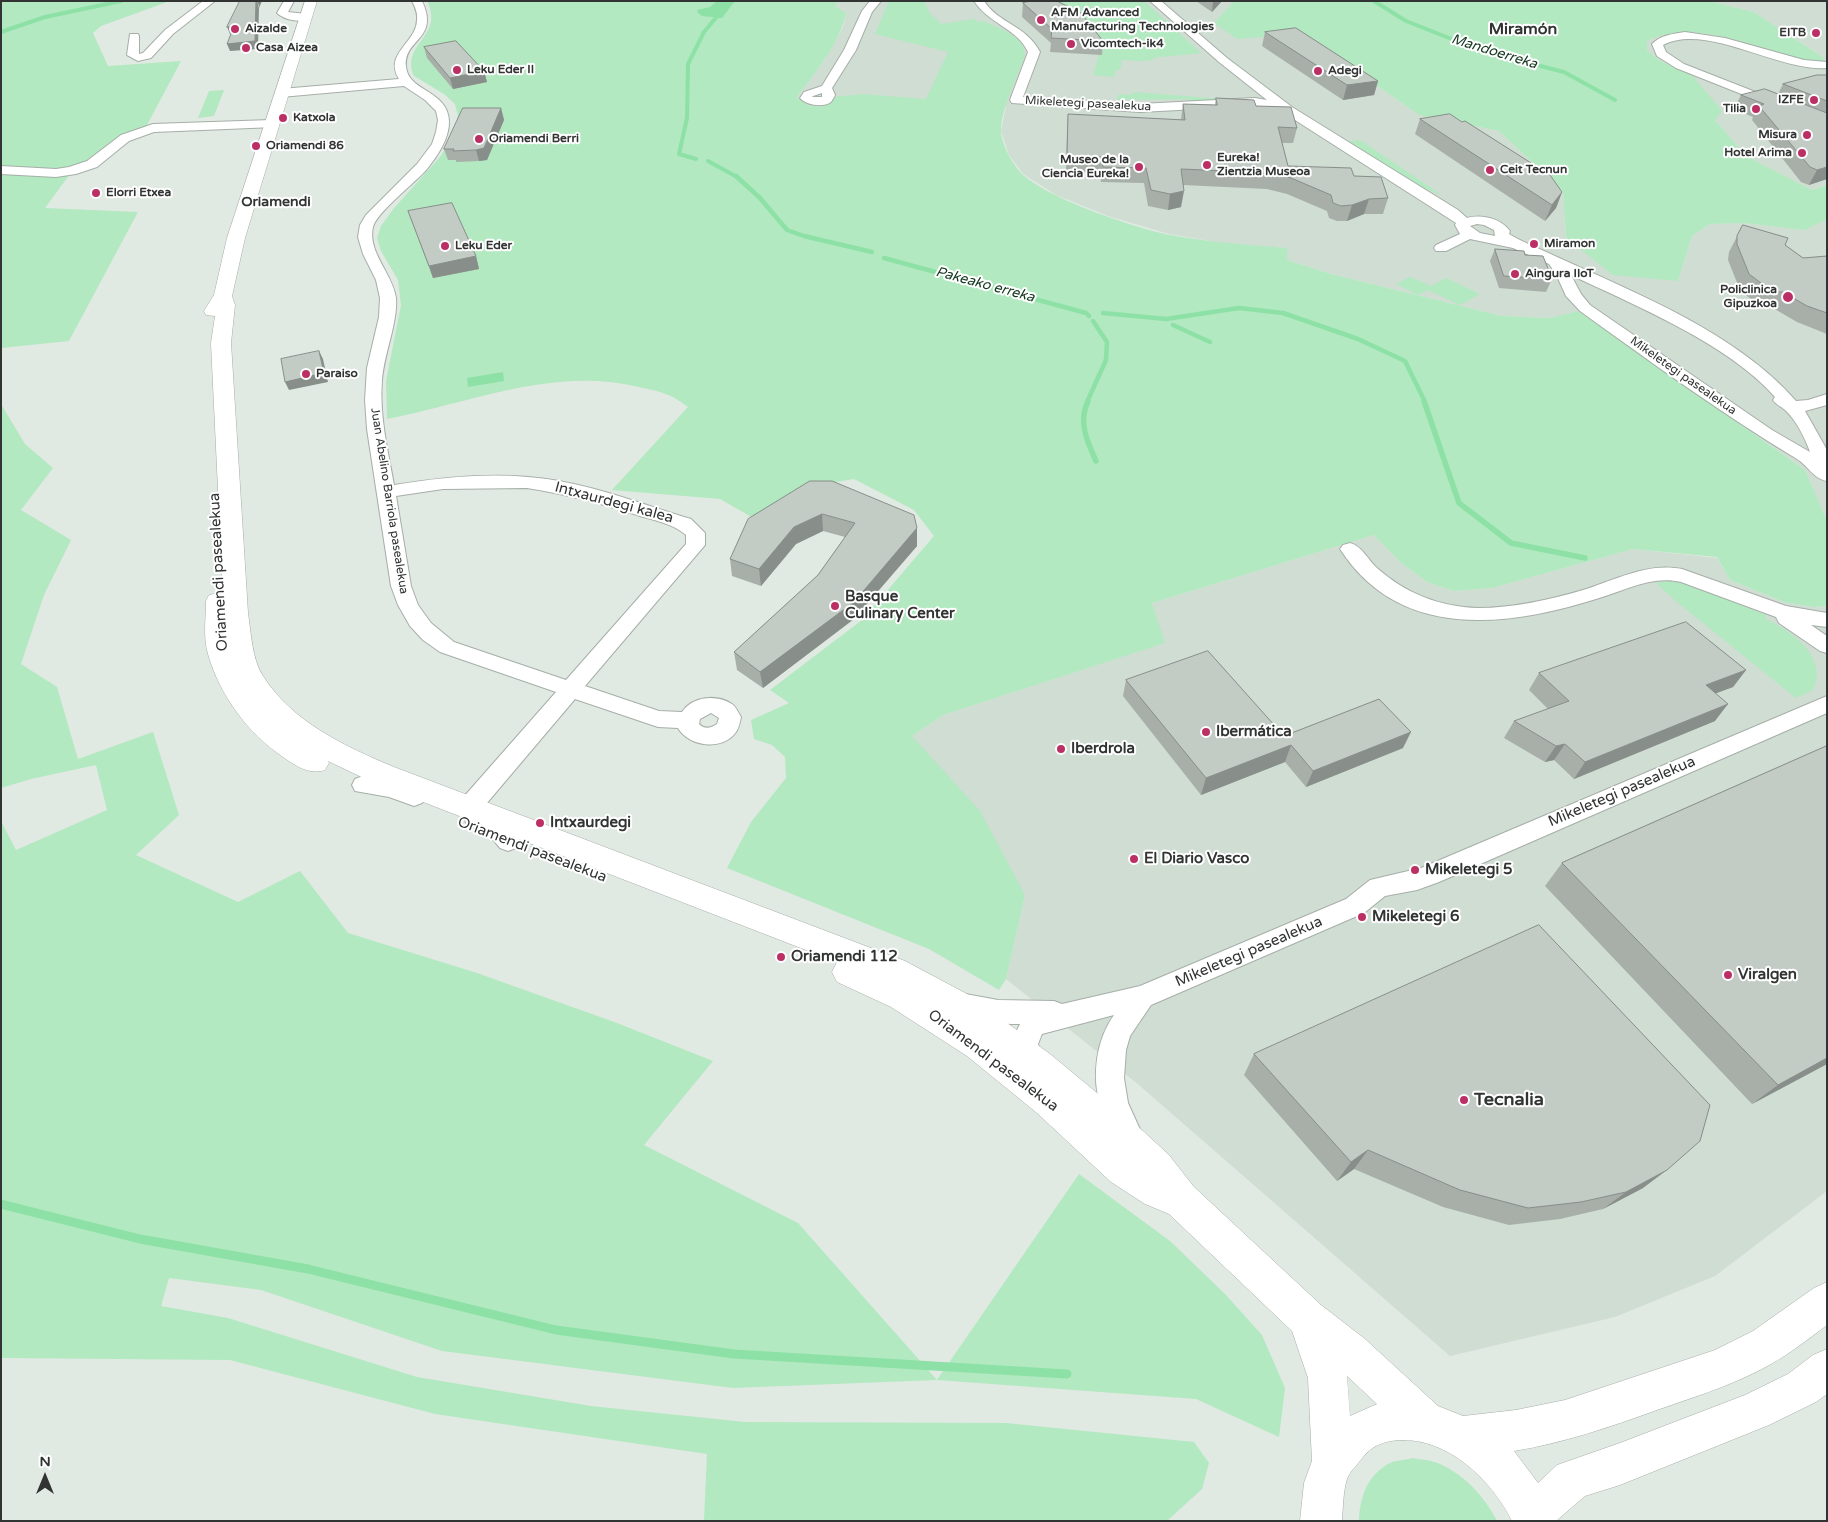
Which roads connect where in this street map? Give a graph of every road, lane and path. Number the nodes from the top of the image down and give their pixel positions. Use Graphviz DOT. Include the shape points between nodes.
graph roads {
  1 [pos="210,1"];
  2 [pos="289,1"];
  3 [pos="311,1"];
  4 [pos="416,1"];
  5 [pos="876,1"];
  6 [pos="979,1"];
  7 [pos="1155,1"];
  8 [pos="306,17"];
  9 [pos="134,36"];
  10 [pos="1826,70"];
  11 [pos="406,82"];
  12 [pos="826,88"];
  13 [pos="282,93"];
  14 [pos="1288,110"];
  15 [pos="271,124"];
  16 [pos="1827,124"];
  17 [pos="1,170"];
  18 [pos="1417,190"];
  19 [pos="1467,228"];
  20 [pos="1495,231"];
  21 [pos="1441,248"];
  22 [pos="1555,261"];
  23 [pos="223,296"];
  24 [pos="1827,399"];
  25 [pos="1790,406"];
  26 [pos="1827,476"];
  27 [pos="386,492"];
  28 [pos="1350,549"];
  29 [pos="1775,610"];
  30 [pos="1827,620"];
  31 [pos="1827,646"];
  32 [pos="570,688"];
  33 [pos="1827,704"];
  34 [pos="688,720"];
  35 [pos="363,785"];
  36 [pos="469,807"];
  37 [pos="508,841"];
  38 [pos="1142,997"];
  39 [pos="956,1004"];
  40 [pos="1068,1014"];
  41 [pos="1031,1059"];
  42 [pos="1065,1116"];
  43 [pos="1131,1143"];
  44 [pos="1181,1200"];
  45 [pos="1827,1301"];
  46 [pos="1307,1319"];
  47 [pos="1827,1369"];
  48 [pos="1425,1421"];
  49 [pos="1464,1436"];
  50 [pos="1333,1462"];
  51 [pos="1317,1516"];
  52 [pos="1533,1516"];
  1 -- 9 [label="street" via="169,32 147,56 138,58 133,55"];
  2 -- 8 [label="street" via="282,13"];
  3 -- 8 [label="street, Oriamendi pasealekua"];
  4 -- 11 [label="street" via="422,16 421,27 402,54 400,63 401,75"];
  5 -- 12 [label="street" via="867,11 850,50"];
  6 -- 14 [label="street, Mikeletegi pasealekua" via="990,15 1027,39 1032,46 1032,56 1016,100 1140,108 1255,102"];
  7 -- 14 [label="street, Mikeletegi pasealekua" via="1223,60"];
  8 -- 13 [label="street, Oriamendi pasealekua"];
  10 -- 16 [label="street" via="1798,66 1734,43 1703,38 1677,37 1657,44 1661,54 1680,66"];
  11 -- 13 [label="street"];
  11 -- 27 [label="street, Juan Abelino Barriola pasealekua" via="437,103 443,111 444,123 434,150 366,226 367,249 385,281 389,300 374,370 373,390 375,426"];
  13 -- 15 [label="street, Oriamendi pasealekua"];
  14 -- 18 [label="street, Mikeletegi pasealekua"];
  15 -- 17 [label="street" via="153,128 125,138 92,164 71,171"];
  15 -- 23 [label="street, Oriamendi pasealekua" via="236,238"];
  18 -- 19 [label="street, Mikeletegi pasealekua" via="1453,213"];
  18 -- 20 [label="street, Mikeletegi pasealekua" via="1450,202"];
  19 -- 20 [label="street, Mikeletegi pasealekua"];
  19 -- 21 [label="street"];
  20 -- 22 [label="street, Mikeletegi pasealekua"];
  20 -- 22 [label="street, Mikeletegi pasealekua" via="1534,244"];
  22 -- 25 [label="street, Mikeletegi pasealekua" via="1694,329 1692,342"];
  22 -- 26 [label="street, Mikeletegi pasealekua" via="1574,296 1585,308 1766,434 1806,456"];
  23 -- 35 [label="street, Oriamendi pasealekua" via="215,306 208,329 220,653 236,692 267,731 302,756"];
  23 -- 36 [label="street, Oriamendi pasealekua" via="226,305 221,343 236,613 241,652 251,678 273,708 323,748"];
  24 -- 25 [label="street" via="1812,405"];
  25 -- 26 [label="street, Mikeletegi pasealekua" via="1813,437"];
  27 -- 32 [label="street, Juan Abelino Barriola pasealekua" via="406,603 430,636 447,647"];
  27 -- 32 [label="street, Intxaurdegi kalea" via="443,483 527,482 566,488 619,503 684,523 696,533 695,545"];
  28 -- 29 [label="street" via="1373,574 1401,595 1427,608 1452,614 1485,616 1572,600 1654,574 1691,578"];
  29 -- 30 [label="street"];
  29 -- 31 [label="street"];
  32 -- 34 [label="street, Juan Abelino Barriola pasealekua" via="658,719"];
  32 -- 36 [label="street"];
  33 -- 38 [label="street, Mikeletegi pasealekua" via="1417,880 1390,899 1354,906"];
  35 -- 36 [label="street" via="391,788 443,806"];
  35 -- 37 [label="street, Oriamendi pasealekua"];
  36 -- 37 [label="street" via="476,819 498,829"];
  36 -- 39 [label="street, Oriamendi pasealekua" via="894,971"];
  37 -- 42 [label="street, Oriamendi pasealekua" via="862,978 917,1004 969,1039"];
  38 -- 40 [label="street, Mikeletegi pasealekua"];
  38 -- 43 [label="street" via="1119,1030 1112,1050 1110,1078 1114,1105"];
  39 -- 40 [label="street, Mikeletegi pasealekua" via="998,1012"];
  39 -- 41 [label="street, Oriamendi pasealekua"];
  40 -- 41 [label="street, Mikeletegi pasealekua" via="1033,1025 1024,1044"];
  41 -- 42 [label="street, Mikeletegi pasealekua" via="1035,1079 1059,1100"];
  41 -- 43 [label="street, Oriamendi pasealekua"];
  42 -- 44 [label="street, Oriamendi pasealekua" via="1115,1162 1157,1192"];
  43 -- 44 [label="street, Oriamendi pasealekua" via="1156,1167"];
  44 -- 46 [label="street, Oriamendi pasealekua"];
  45 -- 49 [label="street" via="1745,1357 1692,1378 1561,1423 1498,1435"];
  46 -- 48 [label="street, Oriamendi pasealekua" via="1351,1353"];
  46 -- 50 [label="street, Oriamendi pasealekua" via="1328,1378"];
  47 -- 52 [label="street" via="1802,1388 1755,1412 1572,1480"];
  48 -- 49 [label="street"];
  48 -- 50 [label="street" via="1397,1419 1371,1425 1349,1440"];
  49 -- 52 [label="street" via="1508,1475"];
  50 -- 51 [label="street"];
}
